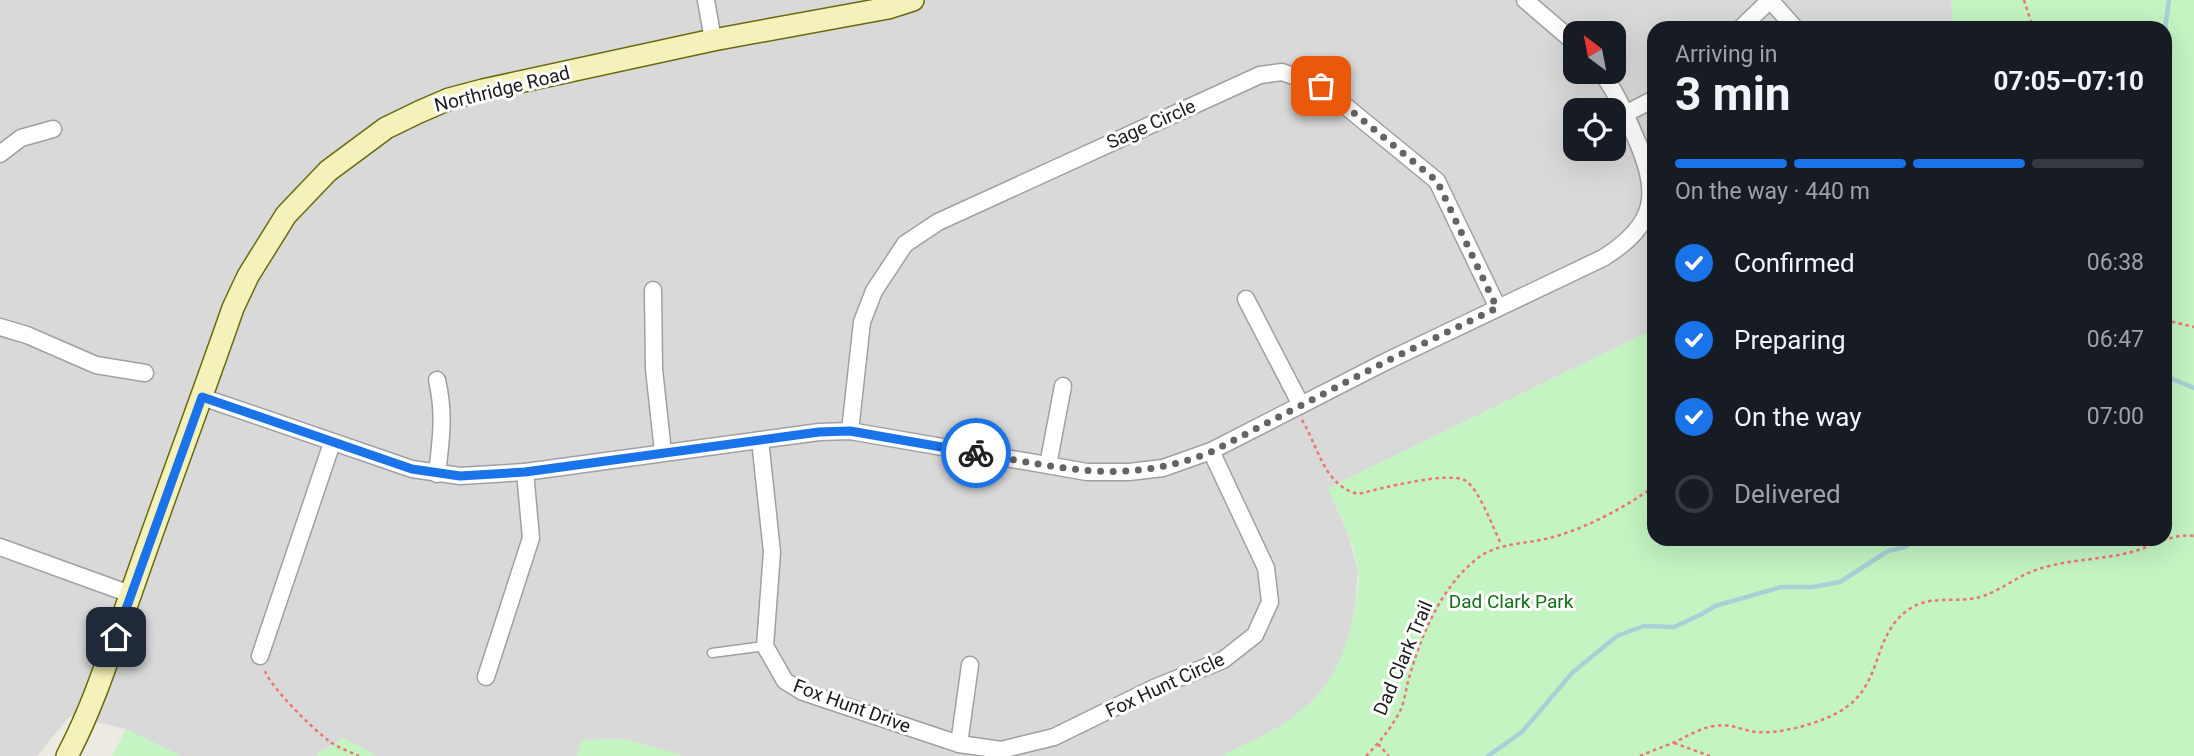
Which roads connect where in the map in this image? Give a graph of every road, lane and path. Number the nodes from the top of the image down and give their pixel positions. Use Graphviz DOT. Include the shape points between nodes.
graph roads {
  1 [pos="706,0"];
  2 [pos="913,0"];
  3 [pos="1525,0"];
  4 [pos="1770,0"];
  5 [pos="2024,0"];
  6 [pos="1748,21"];
  7 [pos="1789,21"];
  8 [pos="2031,21"];
  9 [pos="1563,33"];
  10 [pos="713,40"];
  11 [pos="1647,103"];
  12 [pos="1626,113"];
  13 [pos="1626,116"];
  14 [pos="53,129"];
  15 [pos="0,154"];
  16 [pos="1647,167"];
  17 [pos="1647,210"];
  18 [pos="653,290"];
  19 [pos="1246,299"];
  20 [pos="1497,308"];
  21 [pos="2172,322"];
  22 [pos="0,327"];
  23 [pos="2194,327"];
  24 [pos="145,373"];
  25 [pos="437,380"];
  26 [pos="1063,386"];
  27 [pos="202,397"];
  28 [pos="1298,407"];
  29 [pos="850,431"];
  30 [pos="760,440"];
  31 [pos="332,443"];
  32 [pos="663,452"];
  33 [pos="1211,452"];
  34 [pos="1048,465"];
  35 [pos="525,472"];
  36 [pos="437,474"];
  37 [pos="1647,491"];
  38 [pos="2194,536"];
  39 [pos="2172,538"];
  40 [pos="1502,545"];
  41 [pos="2148,546"];
  42 [pos="0,547"];
  43 [pos="130,594"];
  44 [pos="765,646"];
  45 [pos="712,653"];
  46 [pos="260,656"];
  47 [pos="970,665"];
  48 [pos="486,677"];
  49 [pos="1673,743"];
  50 [pos="959,744"];
  51 [pos="1378,744"];
  52 [pos="67,756"];
  53 [pos="359,756"];
  54 [pos="1366,756"];
  55 [pos="1389,756"];
  56 [pos="1640,756"];
  57 [pos="1710,756"];
  1 -- 10 [label="street"];
  2 -- 10 [label="street, Northridge Road"];
  3 -- 9 [label="street"];
  4 -- 6 [label="street"];
  4 -- 7 [label="street"];
  5 -- 8 [label="path"];
  10 -- 27 [label="street, Northridge Road" via="449,99 386,128 353,151 286,215 248,276"];
  11 -- 12 [label="street"];
  13 -- 16 [label="street"];
  14 -- 15 [label="street" via="21,138"];
  17 -- 20 [label="street" via="1636,233 1622,246"];
  18 -- 32 [label="street" via="654,369"];
  19 -- 28 [label="street"];
  20 -- 28 [label="street"];
  20 -- 29 [label="street, Sage Circle" via="1437,181 1321,86 1282,72 1260,75 938,222 905,244 874,291 862,322"];
  21 -- 23 [label="path"];
  22 -- 24 [label="street" via="96,365"];
  25 -- 36 [label="street" via="443,421"];
  26 -- 34 [label="street"];
  27 -- 31 [label="street"];
  27 -- 43 [label="street, Northridge Road"];
  28 -- 33 [label="street"];
  28 -- 40 [label="path" via="1332,479 1347,491 1358,494 1449,476 1465,480"];
  29 -- 30 [label="street"];
  29 -- 34 [label="street"];
  30 -- 32 [label="street"];
  30 -- 44 [label="street" via="772,552"];
  31 -- 36 [label="street"];
  31 -- 46 [label="street"];
  32 -- 35 [label="street"];
  33 -- 34 [label="street" via="1163,468 1129,472 1087,472"];
  33 -- 50 [label="street, Fox Hunt Circle" via="1266,568 1270,603 1255,635 1223,660 1054,737 1001,750"];
  35 -- 36 [label="street"];
  35 -- 48 [label="street" via="531,538"];
  37 -- 40 [label="path, Dad Clark Trail" via="1571,531"];
  38 -- 39 [label="path"];
  40 -- 51 [label="path, Dad Clark Trail" via="1474,561 1440,602 1409,677 1402,708"];
  41 -- 49 [label="path" via="2032,571 1985,596 1939,598 1905,612 1892,627 1865,690 1852,705 1828,717 1802,726 1756,732 1715,726"];
  42 -- 43 [label="street"];
  43 -- 52 [label="street, Northridge Road" via="98,689"];
  44 -- 45 [label="lane"];
  44 -- 50 [label="street, Fox Hunt Drive" via="785,681 803,692"];
  46 -- 53 [label="path" via="270,684 294,709 330,741"];
  47 -- 50 [label="street"];
  49 -- 56 [label="path"];
  49 -- 57 [label="path"];
  51 -- 54 [label="path, Dad Clark Trail"];
  51 -- 55 [label="path"];
}
